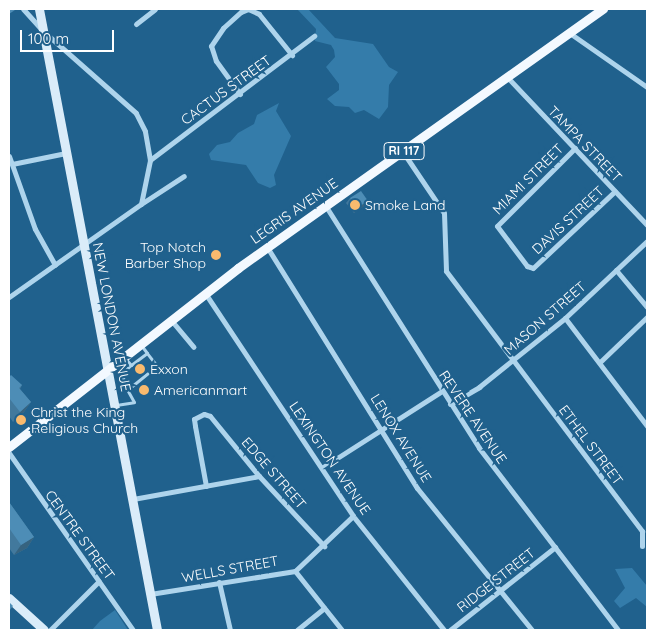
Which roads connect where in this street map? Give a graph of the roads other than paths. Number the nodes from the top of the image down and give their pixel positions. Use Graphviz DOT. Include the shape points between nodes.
graph roads {
  1 [pos="23,9"];
  2 [pos="39,9"];
  3 [pos="155,9"];
  4 [pos="603,9"];
  5 [pos="136,24"];
  6 [pos="43,31"];
  7 [pos="570,34"];
  8 [pos="314,36"];
  9 [pos="292,55"];
  10 [pos="508,78"];
  11 [pos="647,87"];
  12 [pos="240,94"];
  13 [pos="575,148"];
  14 [pos="403,152"];
  15 [pos="66,153"];
  16 [pos="9,156"];
  17 [pos="150,160"];
  18 [pos="12,164"];
  19 [pos="184,176"];
  20 [pos="615,191"];
  21 [pos="141,204"];
  22 [pos="325,205"];
  23 [pos="647,224"];
  24 [pos="496,226"];
  25 [pos="647,241"];
  26 [pos="84,242"];
  27 [pos="267,247"];
  28 [pos="55,265"];
  29 [pos="616,270"];
  30 [pos="204,293"];
  31 [pos="9,297"];
  32 [pos="647,307"];
  33 [pos="647,317"];
  34 [pos="565,318"];
  35 [pos="171,320"];
  36 [pos="140,344"];
  37 [pos="194,347"];
  38 [pos="147,353"];
  39 [pos="124,356"];
  40 [pos="139,359"];
  41 [pos="512,361"];
  42 [pos="600,362"];
  43 [pos="142,363"];
  44 [pos="132,365"];
  45 [pos="157,366"];
  46 [pos="136,368"];
  47 [pos="108,369"];
  48 [pos="165,374"];
  49 [pos="127,390"];
  50 [pos="442,391"];
  51 [pos="450,404"];
  52 [pos="116,405"];
  53 [pos="647,426"];
  54 [pos="383,429"];
  55 [pos="9,448"];
  56 [pos="9,453"];
  57 [pos="323,467"];
  58 [pos="259,476"];
  59 [pos="206,486"];
  60 [pos="132,499"];
  61 [pos="353,516"];
  62 [pos="324,546"];
  63 [pos="642,546"];
  64 [pos="555,548"];
  65 [pos="295,571"];
  66 [pos="99,581"];
  67 [pos="219,582"];
  68 [pos="501,592"];
  69 [pos="150,594"];
  70 [pos="9,598"];
  71 [pos="324,608"];
  72 [pos="44,630"];
  73 [pos="50,630"];
  74 [pos="134,630"];
  75 [pos="156,630"];
  76 [pos="230,630"];
  77 [pos="297,630"];
  78 [pos="342,630"];
  79 [pos="444,630"];
  80 [pos="450,630"];
  81 [pos="532,630"];
  82 [pos="618,630"];
  1 -- 6 [label="street"];
  2 -- 6 [label="main road, NEW LONDON AVENUE"];
  3 -- 5 [label="street"];
  4 -- 7 [label="main road, LEGRIS AVENUE / RI 117"];
  6 -- 15 [label="main road, NEW LONDON AVENUE"];
  6 -- 17 [label="street" via="136,113 145,131"];
  7 -- 10 [label="main road, LEGRIS AVENUE / RI 117"];
  7 -- 11 [label="street"];
  8 -- 9 [label="street, CACTUS STREET"];
  9 -- 12 [label="street, CACTUS STREET"];
  9 -- 12 [label="street" via="259,14 248,9 242,12 223,28 211,46 216,61"];
  10 -- 13 [label="street, TAMPA STREET"];
  10 -- 14 [label="main road, LEGRIS AVENUE / RI 117"];
  12 -- 17 [label="street, CACTUS STREET"];
  13 -- 20 [label="street, TAMPA STREET"];
  13 -- 24 [label="street, MIAMI STREET"];
  14 -- 22 [label="main road, LEGRIS AVENUE / RI 117"];
  14 -- 41 [label="street, ETHEL STREET" via="444,213 446,271"];
  15 -- 18 [label="street"];
  15 -- 26 [label="main road, NEW LONDON AVENUE"];
  16 -- 18 [label="street"];
  17 -- 21 [label="street"];
  18 -- 28 [label="street" via="35,229"];
  19 -- 21 [label="street"];
  20 -- 23 [label="street, TAMPA STREET"];
  20 -- 24 [label="street, DAVIS STREET" via="533,268 527,266"];
  21 -- 26 [label="street"];
  22 -- 27 [label="main road, LEGRIS AVENUE / RI 117"];
  22 -- 50 [label="street, REVERE AVENUE"];
  25 -- 29 [label="street, MASON STREET"];
  26 -- 28 [label="street"];
  26 -- 47 [label="main road, NEW LONDON AVENUE"];
  27 -- 30 [label="main road, LEGRIS AVENUE / RI 117"];
  27 -- 54 [label="street, LENOX AVENUE"];
  28 -- 31 [label="street"];
  29 -- 32 [label="street"];
  29 -- 34 [label="street, MASON STREET"];
  30 -- 35 [label="main road, LEGRIS AVENUE / RI 117"];
  30 -- 57 [label="street, LEXINGTON AVENUE"];
  33 -- 42 [label="street"];
  34 -- 41 [label="street, MASON STREET"];
  34 -- 42 [label="street"];
  35 -- 36 [label="main road, LEGRIS AVENUE / RI 117"];
  35 -- 37 [label="street"];
  36 -- 38 [label="lane"];
  36 -- 39 [label="main road, LEGRIS AVENUE / RI 117"];
  38 -- 40 [label="lane"];
  38 -- 45 [label="lane"];
  39 -- 44 [label="lane"];
  39 -- 47 [label="main road, LEGRIS AVENUE / RI 117"];
  40 -- 43 [label="lane"];
  40 -- 44 [label="lane"];
  41 -- 51 [label="street, MASON STREET" via="479,387"];
  41 -- 63 [label="street, ETHEL STREET" via="642,531"];
  42 -- 53 [label="street"];
  44 -- 46 [label="lane"];
  44 -- 49 [label="lane" via="122,373"];
  45 -- 48 [label="lane"];
  45 -- 49 [label="lane"];
  47 -- 52 [label="main road, NEW LONDON AVENUE"];
  47 -- 55 [label="main road, LEGRIS AVENUE / RI 117"];
  49 -- 52 [label="lane" via="134,402"];
  50 -- 51 [label="street, REVERE AVENUE"];
  50 -- 54 [label="street"];
  51 -- 64 [label="street, REVERE AVENUE" via="500,477"];
  52 -- 60 [label="main road, NEW LONDON AVENUE"];
  54 -- 57 [label="street"];
  54 -- 68 [label="street, LENOX AVENUE" via="418,488"];
  56 -- 66 [label="street, CENTRE STREET"];
  57 -- 61 [label="street, LEXINGTON AVENUE"];
  58 -- 59 [label="street"];
  58 -- 59 [label="street, EDGE STREET" via="239,449 206,416 194,419"];
  58 -- 62 [label="street, EDGE STREET"];
  59 -- 60 [label="street"];
  60 -- 69 [label="main road, NEW LONDON AVENUE"];
  61 -- 62 [label="street, WELLS STREET"];
  61 -- 79 [label="street, LEXINGTON AVENUE"];
  62 -- 65 [label="street, WELLS STREET"];
  64 -- 68 [label="street, RIDGE STREET"];
  64 -- 82 [label="street, REVERE AVENUE"];
  65 -- 67 [label="street, WELLS STREET"];
  65 -- 71 [label="street"];
  66 -- 73 [label="street"];
  66 -- 74 [label="street, CENTRE STREET"];
  67 -- 69 [label="street, WELLS STREET"];
  67 -- 76 [label="street"];
  68 -- 80 [label="street, RIDGE STREET"];
  68 -- 81 [label="street, LENOX AVENUE"];
  69 -- 75 [label="main road, NEW LONDON AVENUE"];
  70 -- 72 [label="main road"];
  71 -- 77 [label="street"];
  71 -- 78 [label="street"];
}
